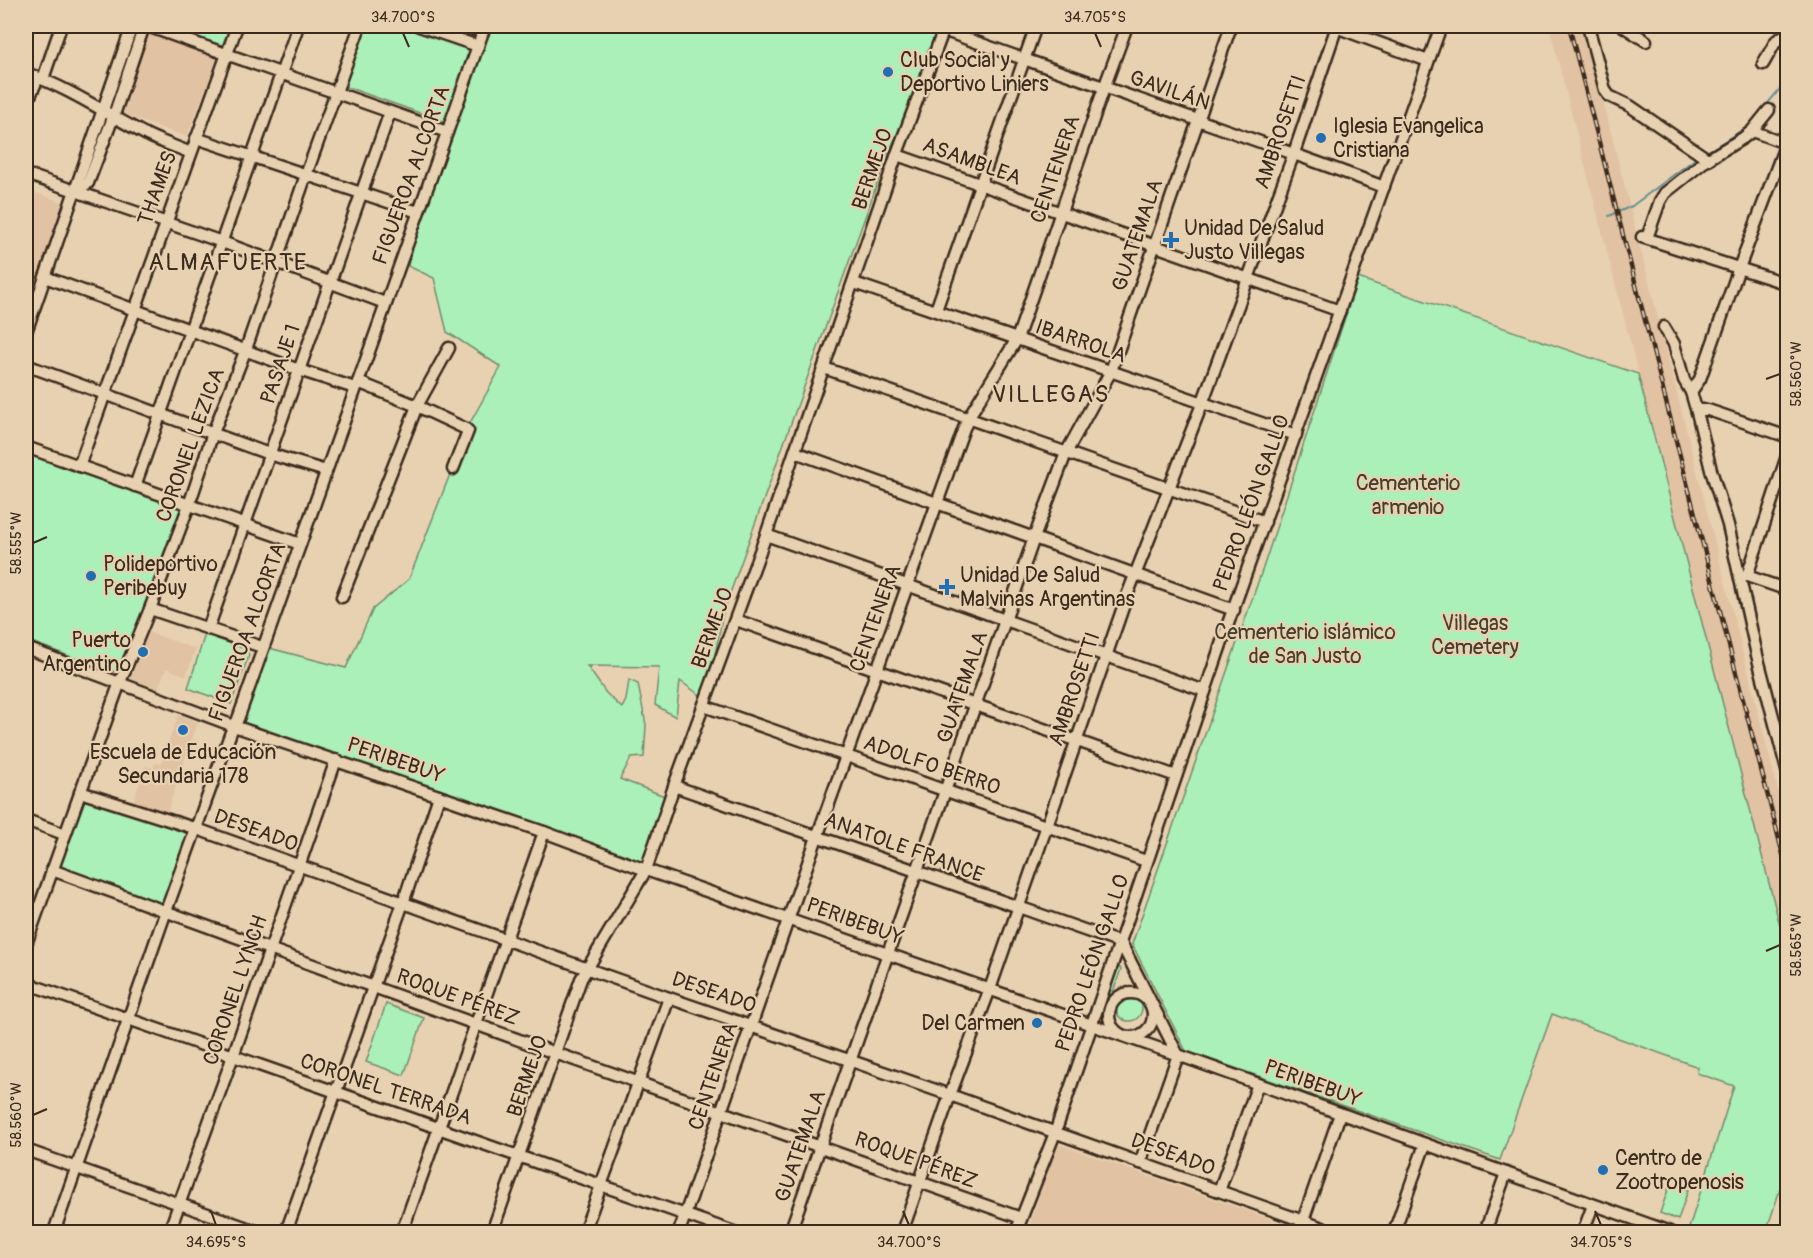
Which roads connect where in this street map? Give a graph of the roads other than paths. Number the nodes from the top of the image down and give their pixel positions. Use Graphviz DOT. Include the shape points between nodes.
graph roads {
  1 [pos="61,26"];
  2 [pos="132,26"];
  3 [pos="145,26"];
  4 [pos="237,26"];
  5 [pos="298,26"];
  6 [pos="360,26"];
  7 [pos="419,26"];
  8 [pos="465,26"];
  9 [pos="1036,26"];
  10 [pos="1127,26"];
  11 [pos="1231,26"];
  12 [pos="1335,26"];
  13 [pos="1441,26"];
  14 [pos="1588,26"];
  15 [pos="1623,26"];
  16 [pos="944,28"];
  17 [pos="484,29"];
  18 [pos="1788,33"];
  19 [pos="1646,41"];
  20 [pos="478,46"];
  21 [pos="227,54"];
  22 [pos="1024,60"];
  23 [pos="1428,61"];
  24 [pos="1763,64"];
  25 [pos="26,73"];
  26 [pos="282,73"];
  27 [pos="41,78"];
  28 [pos="1104,88"];
  29 [pos="335,93"];
  30 [pos="26,105"];
  31 [pos="1769,110"];
  32 [pos="103,111"];
  33 [pos="390,112"];
  34 [pos="114,115"];
  35 [pos="1198,120"];
  36 [pos="1752,131"];
  37 [pos="447,132"];
  38 [pos="196,138"];
  39 [pos="1787,142"];
  40 [pos="191,153"];
  41 [pos="1294,153"];
  42 [pos="897,155"];
  43 [pos="1704,156"];
  44 [pos="252,157"];
  45 [pos="26,174"];
  46 [pos="306,175"];
  47 [pos="979,185"];
  48 [pos="1383,187"];
  49 [pos="75,192"];
  50 [pos="361,193"];
  51 [pos="418,213"];
  52 [pos="1060,213"];
  53 [pos="165,222"];
  54 [pos="222,242"];
  55 [pos="1154,246"];
  56 [pos="276,262"];
  57 [pos="1739,268"];
  58 [pos="45,277"];
  59 [pos="1248,278"];
  60 [pos="330,283"];
  61 [pos="854,283"];
  62 [pos="1788,284"];
  63 [pos="385,303"];
  64 [pos="135,310"];
  65 [pos="936,310"];
  66 [pos="1340,311"];
  67 [pos="1664,327"];
  68 [pos="189,330"];
  69 [pos="26,332"];
  70 [pos="1017,339"];
  71 [pos="449,348"];
  72 [pos="246,349"];
  73 [pos="26,365"];
  74 [pos="824,368"];
  75 [pos="298,370"];
  76 [pos="1111,371"];
  77 [pos="356,385"];
  78 [pos="1691,392"];
  79 [pos="106,395"];
  80 [pos="1202,404"];
  81 [pos="417,406"];
  82 [pos="1696,410"];
  83 [pos="159,415"];
  84 [pos="968,419"];
  85 [pos="213,433"];
  86 [pos="1296,435"];
  87 [pos="1788,437"];
  88 [pos="26,447"];
  89 [pos="795,452"];
  90 [pos="1066,453"];
  91 [pos="1788,453"];
  92 [pos="269,454"];
  93 [pos="80,466"];
  94 [pos="453,468"];
  95 [pos="326,471"];
  96 [pos="135,486"];
  97 [pos="1169,488"];
  98 [pos="937,504"];
  99 [pos="189,505"];
  100 [pos="1265,522"];
  101 [pos="244,524"];
  102 [pos="766,535"];
  103 [pos="1034,538"];
  104 [pos="300,544"];
  105 [pos="1136,574"];
  106 [pos="1744,576"];
  107 [pos="907,586"];
  108 [pos="1788,590"];
  109 [pos="342,597"];
  110 [pos="150,609"];
  111 [pos="1234,609"];
  112 [pos="736,620"];
  113 [pos="1006,621"];
  114 [pos="208,629"];
  115 [pos="262,647"];
  116 [pos="26,648"];
  117 [pos="1106,655"];
  118 [pos="876,671"];
  119 [pos="120,682"];
  120 [pos="1206,691"];
  121 [pos="976,705"];
  122 [pos="704,706"];
  123 [pos="234,726"];
  124 [pos="1076,740"];
  125 [pos="1785,745"];
  126 [pos="846,756"];
  127 [pos="336,760"];
  128 [pos="1788,774"];
  129 [pos="1176,776"];
  130 [pos="674,786"];
  131 [pos="946,791"];
  132 [pos="80,792"];
  133 [pos="439,796"];
  134 [pos="26,820"];
  135 [pos="1047,826"];
  136 [pos="197,829"];
  137 [pos="544,832"];
  138 [pos="64,834"];
  139 [pos="817,837"];
  140 [pos="1146,861"];
  141 [pos="300,867"];
  142 [pos="52,870"];
  143 [pos="646,870"];
  144 [pos="917,873"];
  145 [pos="404,903"];
  146 [pos="1018,908"];
  147 [pos="166,912"];
  148 [pos="788,918"];
  149 [pos="505,939"];
  150 [pos="1121,943"];
  151 [pos="26,944"];
  152 [pos="270,949"];
  153 [pos="888,954"];
  154 [pos="587,968"];
  155 [pos="26,983"];
  156 [pos="374,987"];
  157 [pos="990,989"];
  158 [pos="669,998"];
  159 [pos="1152,1005"];
  160 [pos="129,1019"];
  161 [pos="475,1024"];
  162 [pos="751,1025"];
  163 [pos="1092,1025"];
  164 [pos="1120,1035"];
  165 [pos="555,1053"];
  166 [pos="1178,1055"];
  167 [pos="233,1056"];
  168 [pos="851,1060"];
  169 [pos="638,1082"];
  170 [pos="1258,1084"];
  171 [pos="336,1092"];
  172 [pos="950,1095"];
  173 [pos="722,1112"];
  174 [pos="1340,1114"];
  175 [pos="439,1128"];
  176 [pos="1055,1133"];
  177 [pos="1425,1144"];
  178 [pos="820,1146"];
  179 [pos="26,1150"];
  180 [pos="519,1157"];
  181 [pos="1140,1163"];
  182 [pos="76,1168"];
  183 [pos="1506,1173"];
  184 [pos="919,1182"];
  185 [pos="601,1185"];
  186 [pos="1219,1191"];
  187 [pos="179,1204"];
  188 [pos="1593,1205"];
  189 [pos="686,1216"];
  190 [pos="1021,1218"];
  191 [pos="1303,1221"];
  192 [pos="54,1233"];
  193 [pos="169,1233"];
  194 [pos="259,1233"];
  195 [pos="286,1233"];
  196 [pos="402,1233"];
  197 [pos="492,1233"];
  198 [pos="584,1233"];
  199 [pos="679,1233"];
  200 [pos="734,1233"];
  201 [pos="790,1233"];
  202 [pos="902,1233"];
  203 [pos="1016,1233"];
  204 [pos="1299,1233"];
  205 [pos="1334,1233"];
  206 [pos="1394,1233"];
  207 [pos="1485,1233"];
  208 [pos="1583,1233"];
  209 [pos="1670,1233"];
  1 -- 27 [label="street"];
  2 -- 32 [label="street"];
  3 -- 21 [label="street"];
  3 -- 34 [label="street"];
  4 -- 21 [label="street, THAMES"];
  5 -- 26 [label="street"];
  6 -- 29 [label="street, CORONEL LEZICA"];
  7 -- 20 [label="street"];
  8 -- 17 [label="street"];
  9 -- 22 [label="street"];
  10 -- 28 [label="street, CENTENERA"];
  11 -- 35 [label="street, GUATEMALA"];
  12 -- 23 [label="street"];
  12 -- 41 [label="street, AMBROSETTI"];
  13 -- 23 [label="street, PEDRO LEÓN GALLO"];
  14 -- 43 [label="street" via="1609,96 1630,105"];
  15 -- 19 [label="street"];
  16 -- 22 [label="street, GAVILÁN"];
  16 -- 42 [label="street, BERMEJO"];
  17 -- 20 [label="street, FIGUEROA ALCORTA"];
  18 -- 24 [label="street" via="1776,41"];
  20 -- 37 [label="street, FIGUEROA ALCORTA"];
  21 -- 26 [label="street"];
  21 -- 38 [label="street, THAMES"];
  22 -- 28 [label="street, GAVILÁN"];
  22 -- 47 [label="street"];
  23 -- 48 [label="street, PEDRO LEÓN GALLO"];
  25 -- 27 [label="street"];
  26 -- 29 [label="street"];
  26 -- 44 [label="street"];
  27 -- 30 [label="street"];
  27 -- 32 [label="street"];
  28 -- 35 [label="street, GAVILÁN"];
  28 -- 52 [label="street, CENTENERA"];
  29 -- 33 [label="street"];
  29 -- 46 [label="street, CORONEL LEZICA"];
  31 -- 36 [label="street"];
  32 -- 34 [label="street"];
  32 -- 49 [label="street"];
  33 -- 37 [label="street"];
  33 -- 50 [label="street, PASAJE 1"];
  34 -- 40 [label="street"];
  34 -- 49 [label="street" via="88,183"];
  35 -- 41 [label="street, GAVILÁN"];
  35 -- 55 [label="street, GUATEMALA"];
  36 -- 39 [label="street"];
  36 -- 43 [label="street"];
  37 -- 51 [label="street, FIGUEROA ALCORTA"];
  38 -- 40 [label="street, THAMES"];
  38 -- 44 [label="street"];
  39 -- 57 [label="street"];
  40 -- 53 [label="street, THAMES"];
  41 -- 48 [label="street, GAVILÁN"];
  41 -- 59 [label="street, AMBROSETTI"];
  42 -- 47 [label="street, ASAMBLEA"];
  42 -- 61 [label="street, BERMEJO"];
  43 -- 57 [label="street" via="1662,196 1644,237"];
  44 -- 46 [label="street"];
  44 -- 54 [label="street"];
  45 -- 49 [label="street"];
  46 -- 50 [label="street"];
  46 -- 56 [label="street, CORONEL LEZICA"];
  47 -- 52 [label="street, ASAMBLEA"];
  47 -- 65 [label="street"];
  48 -- 66 [label="street, PEDRO LEÓN GALLO"];
  49 -- 53 [label="street"];
  49 -- 58 [label="street"];
  50 -- 51 [label="street"];
  50 -- 60 [label="street, PASAJE 1"];
  51 -- 63 [label="street, FIGUEROA ALCORTA"];
  52 -- 55 [label="street, ASAMBLEA"];
  52 -- 70 [label="street, CENTENERA"];
  53 -- 54 [label="street"];
  53 -- 64 [label="street, THAMES"];
  54 -- 56 [label="street"];
  54 -- 68 [label="street"];
  55 -- 59 [label="street, ASAMBLEA"];
  55 -- 76 [label="street, GUATEMALA"];
  56 -- 60 [label="street"];
  56 -- 72 [label="street, CORONEL LEZICA"];
  57 -- 62 [label="street"];
  57 -- 78 [label="street" via="1700,380"];
  58 -- 64 [label="street"];
  58 -- 69 [label="street"];
  59 -- 66 [label="street, ASAMBLEA"];
  59 -- 80 [label="street, AMBROSETTI"];
  60 -- 63 [label="street"];
  60 -- 75 [label="street, PASAJE 1"];
  61 -- 65 [label="street, IBARROLA"];
  61 -- 74 [label="street, BERMEJO"];
  63 -- 77 [label="street, FIGUEROA ALCORTA"];
  64 -- 68 [label="street"];
  64 -- 79 [label="street, THAMES"];
  65 -- 70 [label="street, IBARROLA"];
  66 -- 86 [label="street, PEDRO LEÓN GALLO"];
  67 -- 78 [label="street"];
  68 -- 72 [label="street"];
  68 -- 83 [label="street"];
  70 -- 76 [label="street, IBARROLA"];
  70 -- 84 [label="street, CENTENERA"];
  71 -- 81 [label="street"];
  72 -- 75 [label="street"];
  72 -- 85 [label="street, CORONEL LEZICA"];
  73 -- 79 [label="street"];
  74 -- 84 [label="street"];
  74 -- 89 [label="street, BERMEJO"];
  75 -- 77 [label="street"];
  75 -- 92 [label="street, PASAJE 1"];
  76 -- 80 [label="street, IBARROLA"];
  76 -- 90 [label="street, GUATEMALA"];
  77 -- 81 [label="street"];
  77 -- 95 [label="street, FIGUEROA ALCORTA"];
  78 -- 82 [label="street"];
  79 -- 83 [label="street"];
  79 -- 93 [label="street, THAMES"];
  80 -- 86 [label="street, IBARROLA"];
  80 -- 97 [label="street, AMBROSETTI"];
  81 -- 94 [label="street" via="466,429"];
  81 -- 109 [label="street"];
  82 -- 87 [label="street" via="1708,410"];
  82 -- 106 [label="street"];
  83 -- 85 [label="street"];
  83 -- 96 [label="street"];
  84 -- 90 [label="street"];
  84 -- 98 [label="street, CENTENERA"];
  85 -- 92 [label="street"];
  85 -- 99 [label="street, CORONEL LEZICA"];
  86 -- 100 [label="street, PEDRO LEÓN GALLO"];
  88 -- 93 [label="street"];
  89 -- 98 [label="street"];
  89 -- 102 [label="street, BERMEJO"];
  90 -- 97 [label="street"];
  90 -- 103 [label="street, GUATEMALA"];
  91 -- 106 [label="street"];
  92 -- 95 [label="street"];
  92 -- 101 [label="street, PASAJE 1"];
  93 -- 96 [label="street"];
  95 -- 104 [label="street, FIGUEROA ALCORTA"];
  96 -- 99 [label="street"];
  97 -- 100 [label="street"];
  97 -- 105 [label="street, AMBROSETTI"];
  98 -- 103 [label="street"];
  98 -- 107 [label="street, CENTENERA"];
  99 -- 101 [label="street"];
  99 -- 110 [label="street, CORONEL LEZICA"];
  100 -- 111 [label="street, PEDRO LEÓN GALLO"];
  101 -- 104 [label="street"];
  101 -- 114 [label="street, PASAJE 1"];
  102 -- 107 [label="street"];
  102 -- 112 [label="street, BERMEJO"];
  103 -- 105 [label="street"];
  103 -- 113 [label="street, GUATEMALA"];
  104 -- 115 [label="street, FIGUEROA ALCORTA"];
  105 -- 111 [label="street"];
  105 -- 117 [label="street, AMBROSETTI"];
  106 -- 108 [label="street"];
  106 -- 125 [label="street" via="1760,665"];
  107 -- 113 [label="street"];
  107 -- 118 [label="street, CENTENERA"];
  110 -- 114 [label="street"];
  110 -- 119 [label="street, CORONEL LEZICA"];
  111 -- 120 [label="street, PEDRO LEÓN GALLO"];
  112 -- 118 [label="street"];
  112 -- 122 [label="street, BERMEJO"];
  113 -- 117 [label="street"];
  113 -- 121 [label="street, GUATEMALA"];
  114 -- 115 [label="street"];
  115 -- 123 [label="street, FIGUEROA ALCORTA"];
  116 -- 119 [label="street, PERIBEBUY"];
  117 -- 120 [label="street"];
  117 -- 124 [label="street, AMBROSETTI"];
  118 -- 121 [label="street"];
  118 -- 126 [label="street, CENTENERA"];
  119 -- 123 [label="street, PERIBEBUY"];
  119 -- 132 [label="street, CORONEL LEZICA"];
  120 -- 129 [label="street, PEDRO LEÓN GALLO"];
  121 -- 124 [label="street"];
  121 -- 131 [label="street, GUATEMALA"];
  122 -- 126 [label="street, ADOLFO BERRO"];
  122 -- 130 [label="street, BERMEJO"];
  123 -- 127 [label="street, PERIBEBUY"];
  123 -- 136 [label="street, FIGUEROA ALCORTA"];
  124 -- 129 [label="street"];
  124 -- 135 [label="street, AMBROSETTI"];
  125 -- 128 [label="street"];
  126 -- 131 [label="street, ADOLFO BERRO"];
  126 -- 139 [label="street, CENTENERA"];
  127 -- 133 [label="street, PERIBEBUY"];
  127 -- 141 [label="street, CORONEL LYNCH"];
  129 -- 140 [label="street, PEDRO LEÓN GALLO"];
  130 -- 139 [label="street, ANATOLE FRANCE"];
  130 -- 143 [label="street, BERMEJO"];
  131 -- 135 [label="street, ADOLFO BERRO"];
  131 -- 144 [label="street, GUATEMALA"];
  132 -- 136 [label="street, DESEADO"];
  132 -- 138 [label="street, CORONEL LEZICA"];
  133 -- 137 [label="street, PERIBEBUY"];
  133 -- 145 [label="street"];
  134 -- 138 [label="street"];
  135 -- 140 [label="street, ADOLFO BERRO"];
  135 -- 146 [label="street, AMBROSETTI"];
  136 -- 141 [label="street, DESEADO"];
  136 -- 147 [label="street, FIGUEROA ALCORTA"];
  137 -- 143 [label="street, PERIBEBUY"];
  137 -- 149 [label="street"];
  138 -- 142 [label="street, CORONEL LEZICA"];
  139 -- 144 [label="street, ANATOLE FRANCE"];
  139 -- 148 [label="street, CENTENERA"];
  140 -- 150 [label="street, PEDRO LEÓN GALLO"];
  141 -- 145 [label="street, DESEADO"];
  141 -- 152 [label="street, CORONEL LYNCH"];
  142 -- 147 [label="street, ROQUE PÉREZ"];
  142 -- 151 [label="street, CORONEL LEZICA"];
  143 -- 148 [label="street, PERIBEBUY"];
  143 -- 154 [label="street, BERMEJO"];
  144 -- 146 [label="street, ANATOLE FRANCE"];
  144 -- 153 [label="street, GUATEMALA"];
  145 -- 149 [label="street, DESEADO"];
  145 -- 156 [label="street"];
  146 -- 150 [label="street, ANATOLE FRANCE"];
  146 -- 157 [label="street, AMBROSETTI"];
  147 -- 152 [label="street, ROQUE PÉREZ"];
  147 -- 160 [label="street, FIGUEROA ALCORTA"];
  148 -- 153 [label="street, PERIBEBUY"];
  148 -- 162 [label="street, CENTENERA"];
  149 -- 154 [label="street, DESEADO"];
  149 -- 161 [label="street"];
  150 -- 159 [label="street"];
  150 -- 163 [label="street, PEDRO LEÓN GALLO"];
  152 -- 156 [label="street, ROQUE PÉREZ"];
  152 -- 167 [label="street, CORONEL LYNCH"];
  153 -- 157 [label="street, PERIBEBUY"];
  153 -- 168 [label="street, GUATEMALA"];
  154 -- 158 [label="street, DESEADO"];
  154 -- 165 [label="street, BERMEJO"];
  155 -- 160 [label="street, CORONEL TERRADA"];
  156 -- 161 [label="street, ROQUE PÉREZ"];
  156 -- 171 [label="street"];
  157 -- 163 [label="street, PERIBEBUY"];
  157 -- 172 [label="street, AMBROSETTI"];
  158 -- 162 [label="street, DESEADO"];
  158 -- 169 [label="street"];
  159 -- 164 [label="street" via="1154,1019 1147,1031 1134,1037"];
  159 -- 164 [label="street" via="1134,992 1119,996 1109,1016"];
  159 -- 166 [label="street"];
  160 -- 167 [label="street, CORONEL TERRADA"];
  160 -- 182 [label="street, FIGUEROA ALCORTA"];
  161 -- 165 [label="street, ROQUE PÉREZ"];
  161 -- 175 [label="street"];
  162 -- 168 [label="street, DESEADO"];
  162 -- 173 [label="street, CENTENERA"];
  163 -- 164 [label="street, PERIBEBUY"];
  163 -- 176 [label="street, PEDRO LEÓN GALLO"];
  164 -- 166 [label="street, PERIBEBUY"];
  165 -- 169 [label="street, ROQUE PÉREZ"];
  165 -- 180 [label="street, BERMEJO"];
  166 -- 170 [label="street, PERIBEBUY"];
  166 -- 181 [label="street"];
  167 -- 171 [label="street, CORONEL TERRADA"];
  167 -- 187 [label="street, CORONEL LYNCH"];
  168 -- 172 [label="street, DESEADO"];
  168 -- 178 [label="street, GUATEMALA"];
  169 -- 173 [label="street, ROQUE PÉREZ"];
  169 -- 185 [label="street"];
  170 -- 174 [label="street, PERIBEBUY"];
  170 -- 186 [label="street"];
  171 -- 175 [label="street, CORONEL TERRADA"];
  171 -- 195 [label="street"];
  172 -- 176 [label="street, DESEADO"];
  172 -- 184 [label="street, AMBROSETTI"];
  173 -- 178 [label="street, ROQUE PÉREZ"];
  173 -- 189 [label="street, CENTENERA"];
  174 -- 177 [label="street, PERIBEBUY"];
  174 -- 191 [label="street"];
  175 -- 180 [label="street, CORONEL TERRADA"];
  175 -- 196 [label="street"];
  176 -- 181 [label="street, DESEADO"];
  176 -- 190 [label="street, PEDRO LEÓN GALLO"];
  177 -- 183 [label="street, PERIBEBUY"];
  177 -- 206 [label="street"];
  178 -- 184 [label="street, ROQUE PÉREZ"];
  178 -- 201 [label="street, GUATEMALA"];
  179 -- 182 [label="street"];
  180 -- 185 [label="street, CORONEL TERRADA"];
  180 -- 197 [label="street, BERMEJO"];
  181 -- 186 [label="street, DESEADO"];
  182 -- 187 [label="street"];
  182 -- 192 [label="street, FIGUEROA ALCORTA"];
  183 -- 188 [label="street, PERIBEBUY"];
  183 -- 207 [label="street"];
  184 -- 190 [label="street, ROQUE PÉREZ"];
  184 -- 202 [label="street, AMBROSETTI"];
  185 -- 189 [label="street, CORONEL TERRADA"];
  185 -- 198 [label="street"];
  186 -- 191 [label="street, DESEADO"];
  187 -- 193 [label="street, CORONEL LYNCH"];
  187 -- 194 [label="street"];
  188 -- 208 [label="street"];
  188 -- 209 [label="street, PERIBEBUY"];
  189 -- 199 [label="street, CENTENERA"];
  189 -- 200 [label="street, CORONEL TERRADA"];
  190 -- 203 [label="street, PEDRO LEÓN GALLO"];
  191 -- 204 [label="street"];
  191 -- 205 [label="street, DESEADO"];
}
